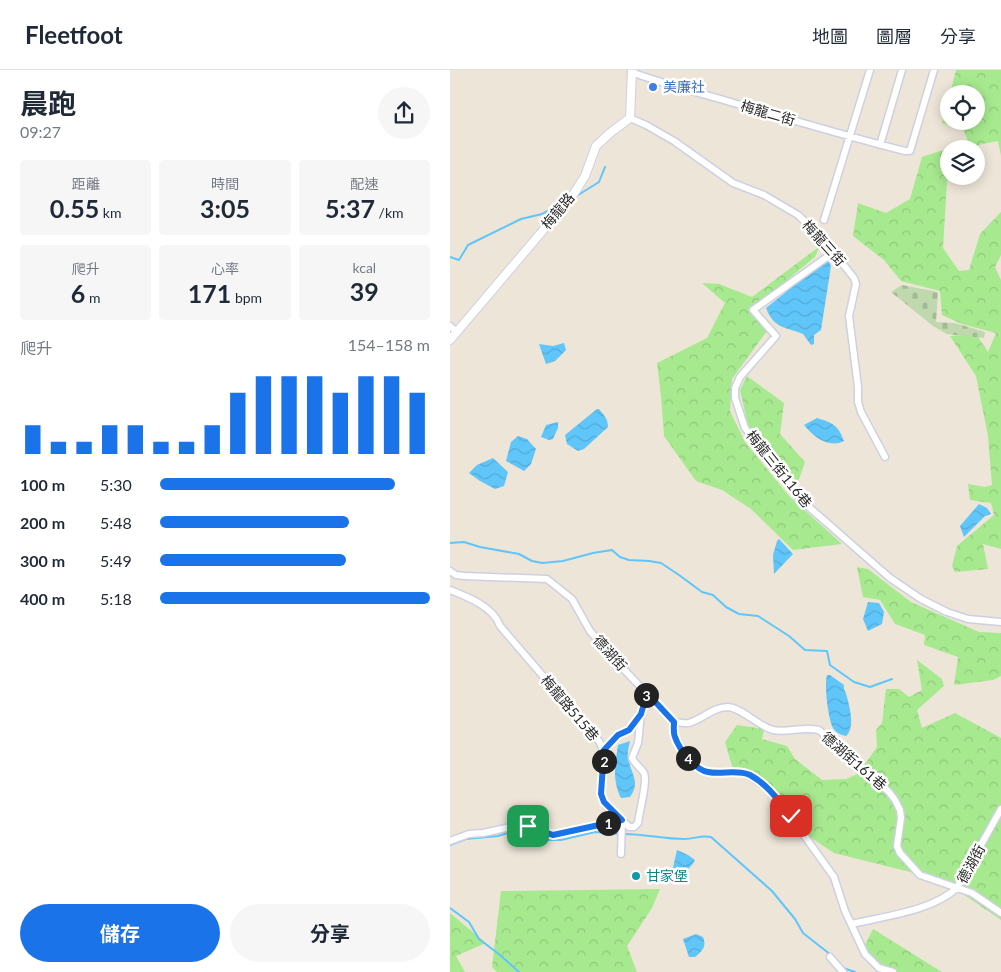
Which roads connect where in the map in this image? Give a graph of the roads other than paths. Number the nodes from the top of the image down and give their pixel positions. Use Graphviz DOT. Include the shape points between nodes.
graph roads {
  1 [pos="870,70"];
  2 [pos="902,70"];
  3 [pos="934,70"];
  4 [pos="631,71"];
  5 [pos="630,118"];
  6 [pos="850,138"];
  7 [pos="880,145"];
  8 [pos="824,220"];
  9 [pos="834,252"];
  10 [pos="453,328"];
  11 [pos="450,340"];
  12 [pos="885,457"];
  13 [pos="450,571"];
  14 [pos="450,590"];
  15 [pos="1001,622"];
  16 [pos="647,693"];
  17 [pos="641,714"];
  18 [pos="674,722"];
  19 [pos="604,750"];
  20 [pos="1001,810"];
  21 [pos="622,820"];
  22 [pos="450,841"];
  23 [pos="621,854"];
  24 [pos="957,888"];
  25 [pos="1001,913"];
  26 [pos="852,924"];
  27 [pos="830,957"];
  28 [pos="878,970"];
  29 [pos="843,972"];
  30 [pos="893,972"];
  1 -- 6 [label="street"];
  2 -- 7 [label="street"];
  3 -- 7 [label="street, 梅龍二街" via="910,151"];
  4 -- 5 [label="street"];
  4 -- 6 [label="street, 梅龍二街" via="663,84"];
  5 -- 9 [label="street, 梅龍三街" via="674,141 733,183 764,195 798,215"];
  5 -- 10 [label="street, 梅龍路" via="596,146 585,176 572,196 500,281"];
  6 -- 7 [label="street, 梅龍二街"];
  6 -- 8 [label="street"];
  9 -- 12 [label="street, 梅龍三街" via="856,284 848,316 858,402"];
  9 -- 15 [label="street, 梅龍三街116巷" via="754,310 776,336 740,377 735,388 745,428 802,501 890,578 936,607 968,619"];
  10 -- 11 [label="street, 梅龍路"];
  13 -- 16 [label="street, 德湖街" via="464,576 547,579 572,599 590,631"];
  14 -- 19 [label="street, 梅龍路515巷" via="469,598 497,617 500,626"];
  16 -- 17 [label="street"];
  16 -- 18 [label="street, 德湖街"];
  17 -- 19 [label="street" via="629,730 618,735"];
  17 -- 21 [label="street" via="638,744 632,758 644,773 646,783 638,824 629,827"];
  18 -- 24 [label="street, 德湖街161巷" via="688,724 717,708 730,707 771,729 819,730 895,800 901,818 897,846 900,853 920,875"];
  18 -- 26 [label="street, 德湖街" via="674,736 699,769 709,773 739,772 750,776 778,799 834,877"];
  19 -- 21 [label="street, 梅龍路515巷" via="601,794 604,802"];
  20 -- 24 [label="street, 德湖街"];
  21 -- 22 [label="street" via="553,835 520,825 469,834"];
  21 -- 23 [label="street"];
  24 -- 25 [label="street, 德湖街161巷" via="972,893"];
  24 -- 26 [label="street, 德湖街" via="947,898 932,905"];
  26 -- 28 [label="street" via="865,954"];
  27 -- 29 [label="street"];
  28 -- 30 [label="street"];
}
